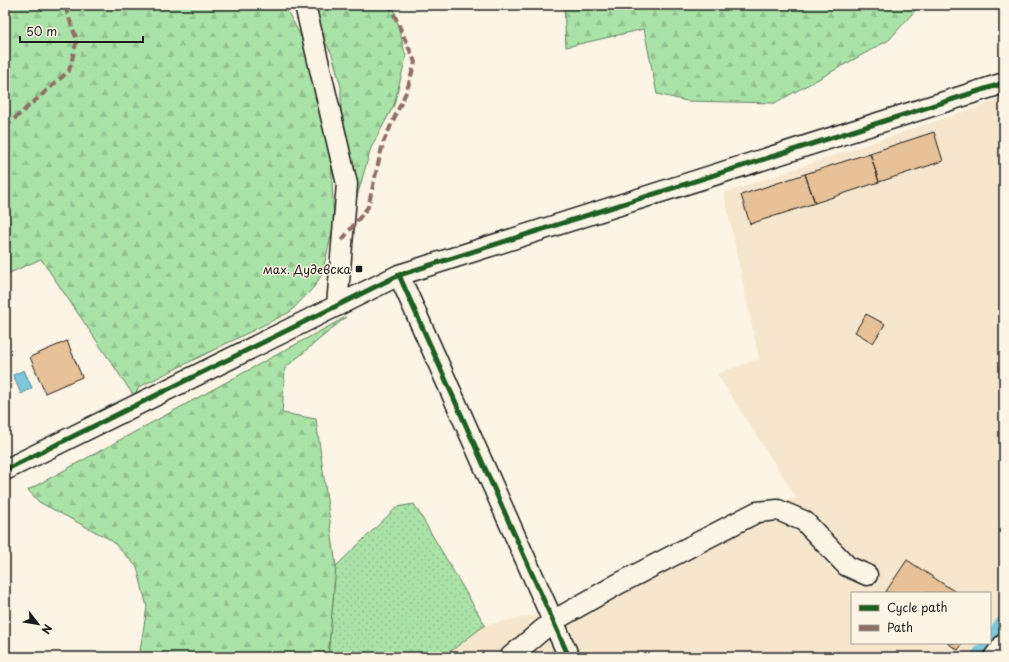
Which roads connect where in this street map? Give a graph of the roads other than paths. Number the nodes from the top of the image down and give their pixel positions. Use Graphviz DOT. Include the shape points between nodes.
graph roads {
  1 [pos="305,5"];
  2 [pos="1004,83"];
  3 [pos="399,276"];
  4 [pos="337,306"];
  5 [pos="5,470"];
  6 [pos="867,575"];
  7 [pos="553,621"];
  8 [pos="1004,644"];
  9 [pos="510,657"];
  10 [pos="569,657"];
  11 [pos="994,657"];
  1 -- 4 [label="street" via="347,184"];
  2 -- 3 [label="street"];
  3 -- 4 [label="street"];
  3 -- 7 [label="street"];
  4 -- 5 [label="street"];
  6 -- 7 [label="street" via="847,566 804,522 778,510 757,512 618,584"];
  7 -- 9 [label="street"];
  7 -- 10 [label="street"];
  8 -- 11 [label="street"];
}
